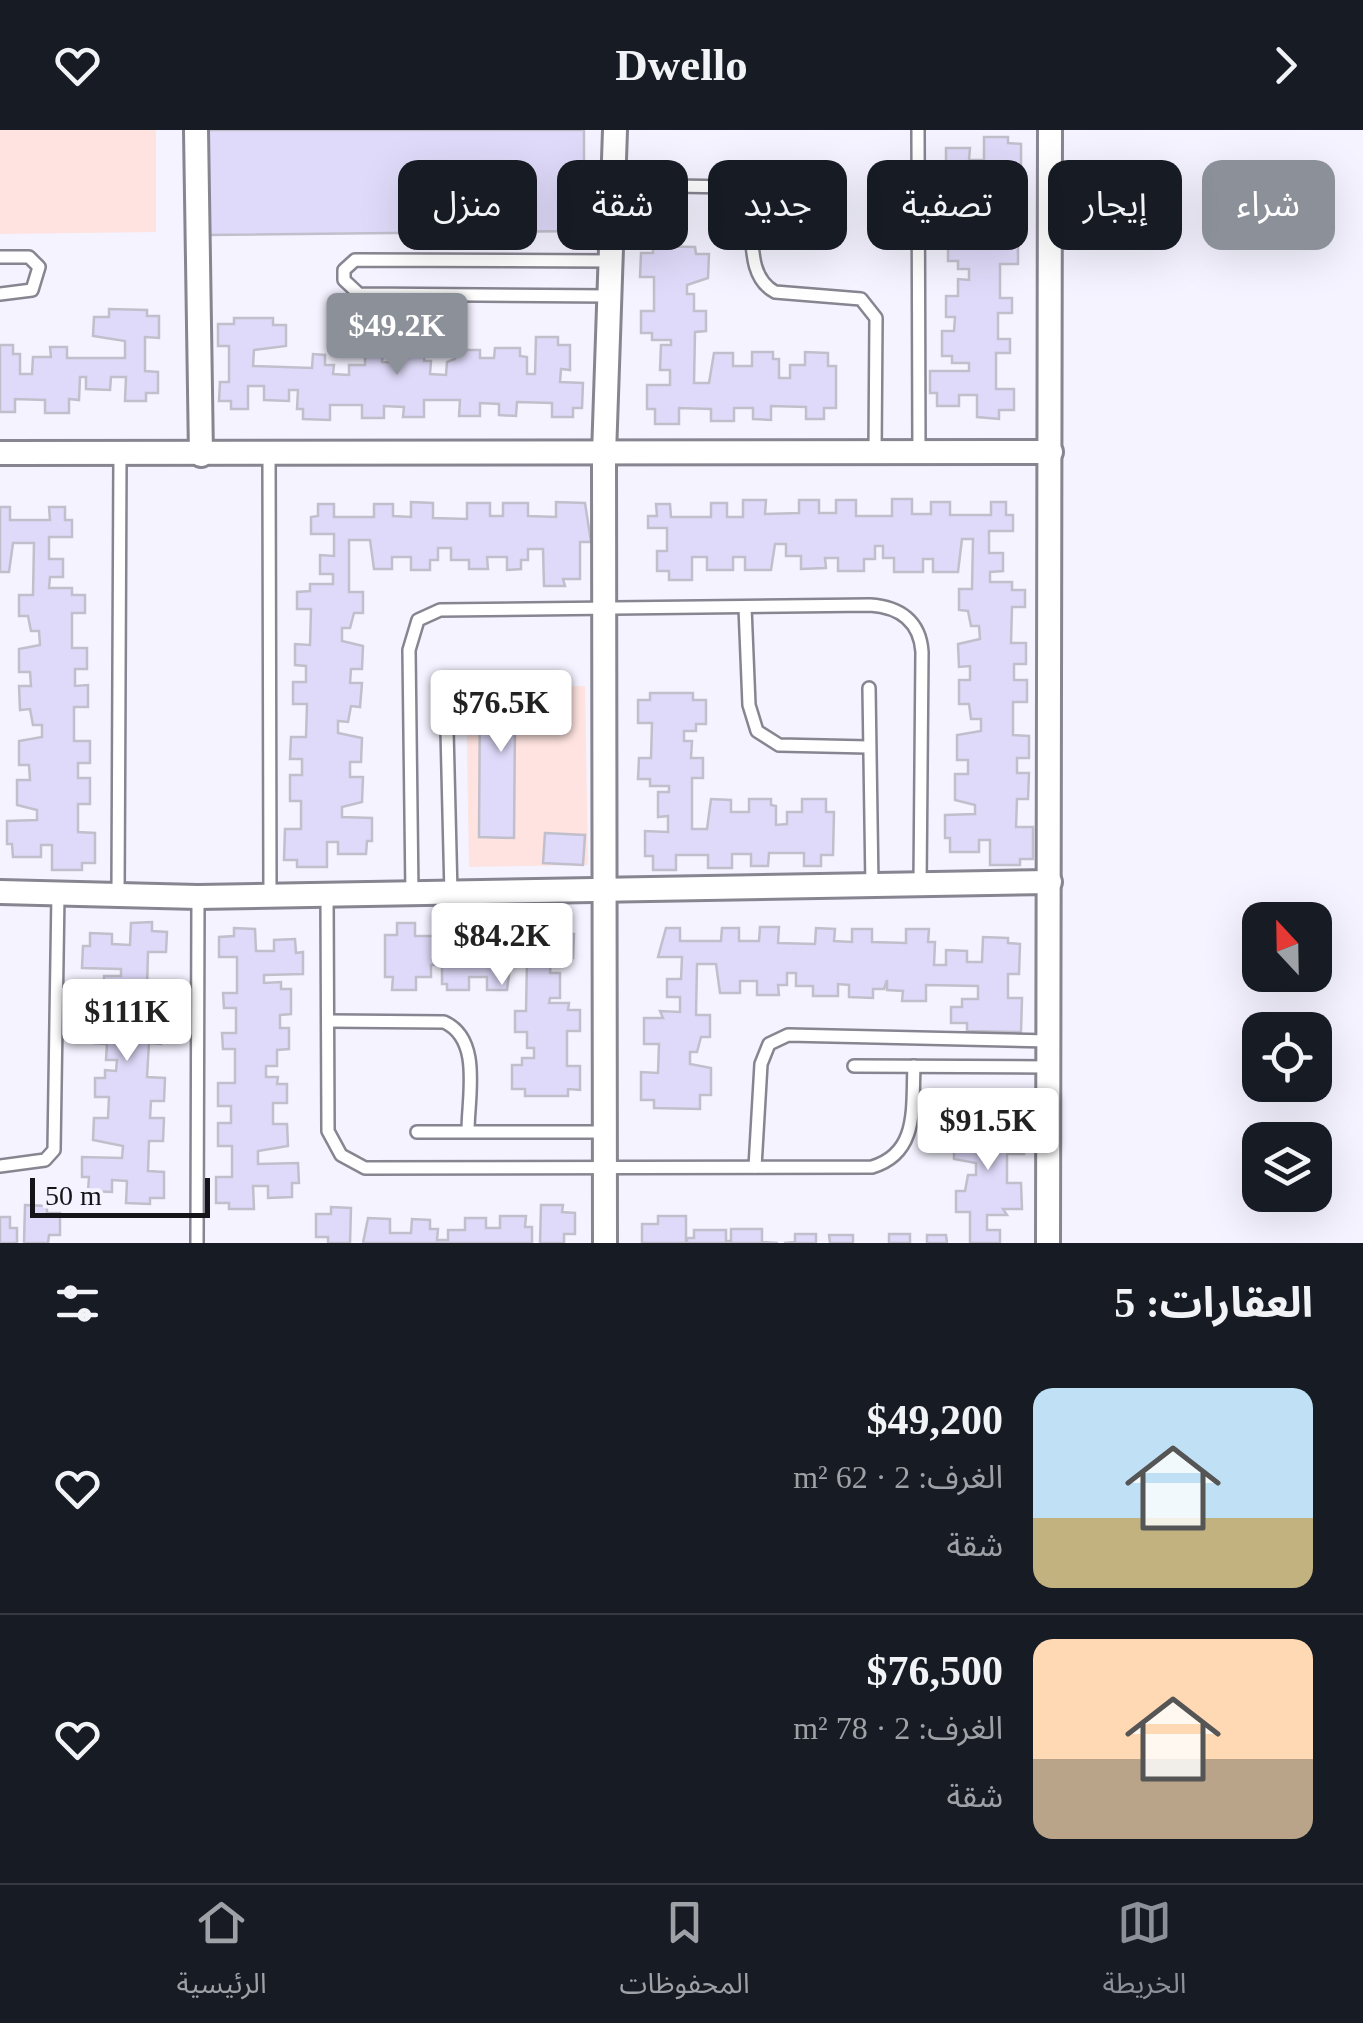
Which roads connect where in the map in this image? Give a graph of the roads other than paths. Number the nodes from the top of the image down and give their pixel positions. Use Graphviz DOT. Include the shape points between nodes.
graph roads {
  1 [pos="196,130"];
  2 [pos="615,130"];
  3 [pos="918,130"];
  4 [pos="1050,130"];
  5 [pos="614,160"];
  6 [pos="688,187"];
  7 [pos="610,250"];
  8 [pos="0,258"];
  9 [pos="610,261"];
  10 [pos="0,294"];
  11 [pos="609,296"];
  12 [pos="1052,452"];
  13 [pos="876,453"];
  14 [pos="918,453"];
  15 [pos="0,454"];
  16 [pos="269,454"];
  17 [pos="120,455"];
  18 [pos="201,455"];
  19 [pos="604,455"];
  20 [pos="604,606"];
  21 [pos="745,607"];
  22 [pos="869,688"];
  23 [pos="446,689"];
  24 [pos="868,747"];
  25 [pos="1050,882"];
  26 [pos="920,885"];
  27 [pos="872,886"];
  28 [pos="0,892"];
  29 [pos="604,892"];
  30 [pos="58,894"];
  31 [pos="270,894"];
  32 [pos="412,894"];
  33 [pos="451,894"];
  34 [pos="118,895"];
  35 [pos="327,895"];
  36 [pos="198,897"];
  37 [pos="329,1021"];
  38 [pos="1049,1041"];
  39 [pos="854,1066"];
  40 [pos="914,1066"];
  41 [pos="1049,1067"];
  42 [pos="416,1132"];
  43 [pos="468,1132"];
  44 [pos="606,1132"];
  45 [pos="0,1166"];
  46 [pos="755,1166"];
  47 [pos="605,1167"];
  48 [pos="197,1243"];
  49 [pos="605,1243"];
  50 [pos="1048,1243"];
  1 -- 18 [label="street"];
  2 -- 5 [label="street"];
  3 -- 14 [label="lane"];
  4 -- 12 [label="street"];
  6 -- 13 [label="lane" via="746,192 762,285 774,292 862,298 870,305 876,318"];
  7 -- 9 [label="street"];
  8 -- 10 [label="lane" via="29,257 39,267 32,290"];
  9 -- 11 [label="street"];
  9 -- 11 [label="lane" via="355,260 344,270 344,280 359,294"];
  11 -- 19 [label="street"];
  12 -- 14 [label="street"];
  12 -- 25 [label="street"];
  13 -- 14 [label="street"];
  13 -- 19 [label="street"];
  15 -- 17 [label="street"];
  16 -- 18 [label="street"];
  16 -- 19 [label="street"];
  16 -- 31 [label="lane"];
  17 -- 18 [label="street"];
  17 -- 34 [label="lane"];
  19 -- 20 [label="street"];
  20 -- 21 [label="lane"];
  20 -- 29 [label="street"];
  20 -- 32 [label="lane" via="440,610 418,620 409,650"];
  21 -- 24 [label="lane" via="757,731 779,746"];
  21 -- 26 [label="lane" via="884,606 916,627 922,652"];
  22 -- 24 [label="lane"];
  23 -- 33 [label="lane"];
  24 -- 27 [label="lane"];
  25 -- 26 [label="street"];
  25 -- 38 [label="street"];
  26 -- 27 [label="street"];
  27 -- 29 [label="street"];
  28 -- 30 [label="street"];
  29 -- 33 [label="street"];
  29 -- 44 [label="street"];
  30 -- 34 [label="street"];
  30 -- 45 [label="lane" via="54,1150 45,1160"];
  31 -- 35 [label="street"];
  31 -- 36 [label="street"];
  32 -- 33 [label="street"];
  32 -- 35 [label="street"];
  34 -- 36 [label="street"];
  35 -- 37 [label="lane"];
  36 -- 48 [label="lane"];
  37 -- 43 [label="lane" via="455,1027 468,1046"];
  37 -- 47 [label="lane" via="328,1131 352,1163 378,1169"];
  38 -- 41 [label="street"];
  38 -- 46 [label="lane" via="788,1035 769,1044 761,1064"];
  39 -- 40 [label="lane"];
  40 -- 41 [label="lane"];
  40 -- 46 [label="lane" via="910,1132 886,1163"];
  41 -- 50 [label="street"];
  42 -- 43 [label="lane"];
  43 -- 44 [label="lane"];
  44 -- 47 [label="street"];
  46 -- 47 [label="lane"];
  47 -- 49 [label="street"];
}
